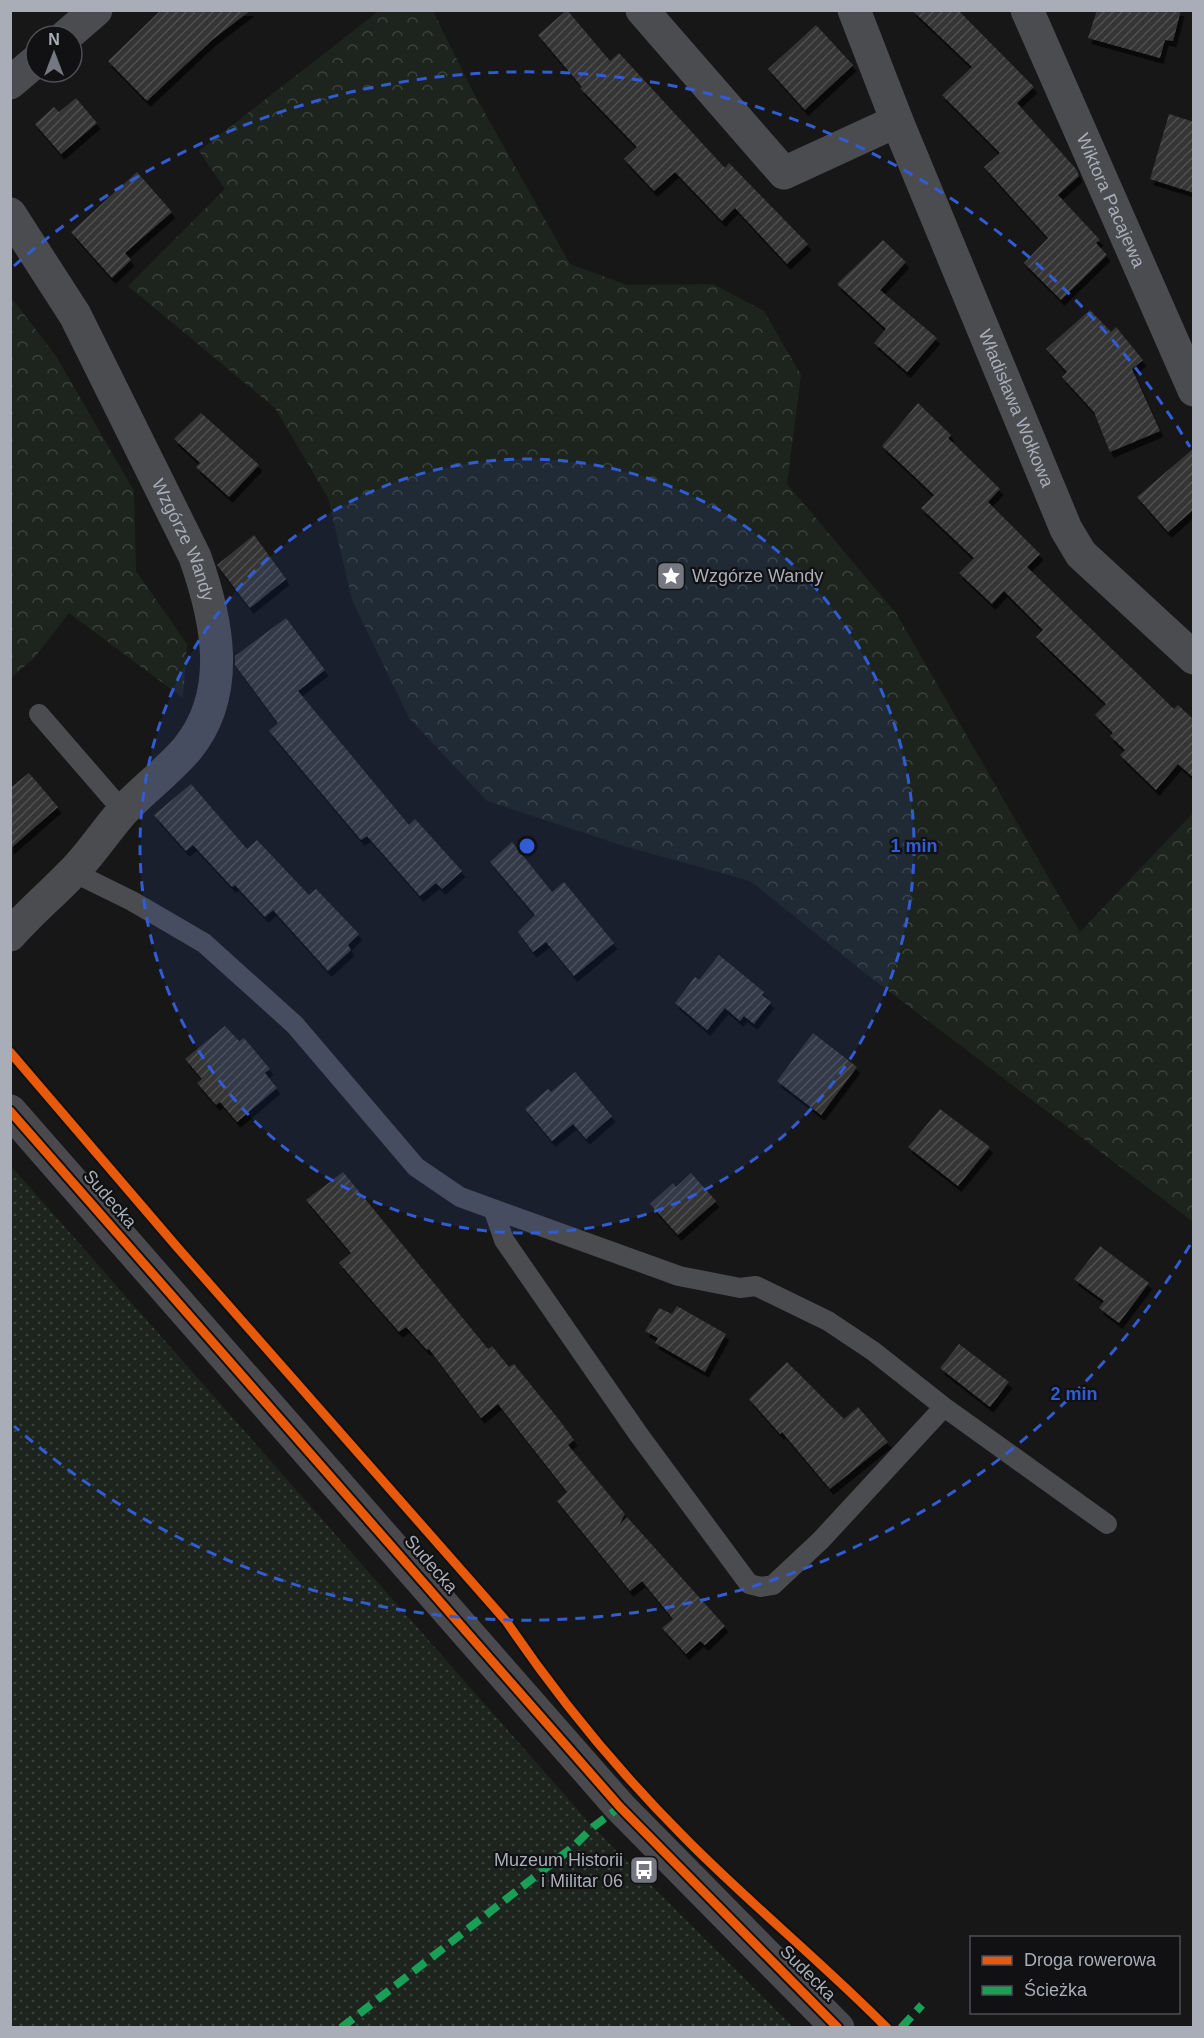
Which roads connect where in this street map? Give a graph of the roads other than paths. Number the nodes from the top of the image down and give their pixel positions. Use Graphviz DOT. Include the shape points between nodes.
graph roads {
  1 [pos="96,10"];
  2 [pos="642,10"];
  3 [pos="854,10"];
  4 [pos="1027,10"];
  5 [pos="80,24"];
  6 [pos="24,71"];
  7 [pos="10,83"];
  8 [pos="897,121"];
  9 [pos="10,214"];
  10 [pos="1194,390"];
  11 [pos="1194,658"];
  12 [pos="39,714"];
  13 [pos="123,811"];
  14 [pos="73,872"];
  15 [pos="10,935"];
  16 [pos="10,1111"];
  17 [pos="494,1211"];
  18 [pos="944,1407"];
  19 [pos="1107,1524"];
  20 [pos="838,2028"];
  1 -- 5 [label="street"];
  2 -- 8 [label="street" via="784,173"];
  3 -- 8 [label="street, Władisława Wołkowa"];
  4 -- 10 [label="street, Wiktora Pacajewa"];
  6 -- 7 [label="street"];
  8 -- 11 [label="street, Władisława Wołkowa" via="1066,530 1081,554"];
  9 -- 13 [label="street, Wzgórze Wandy" via="75,315 195,557 214,628 218,674 209,710 187,748"];
  12 -- 13 [label="lane"];
  13 -- 14 [label="street, Wzgórze Wandy"];
  14 -- 15 [label="street, Wzgórze Wandy"];
  14 -- 17 [label="lane" via="204,942 295,1025 416,1167 460,1197"];
  16 -- 20 [label="street, Sudecka" via="620,1807"];
  17 -- 18 [label="lane" via="679,1276 740,1288 756,1286 828,1321"];
  17 -- 18 [label="lane" via="504,1240 639,1435 749,1584 773,1585 821,1540"];
  18 -- 19 [label="lane"];
}
